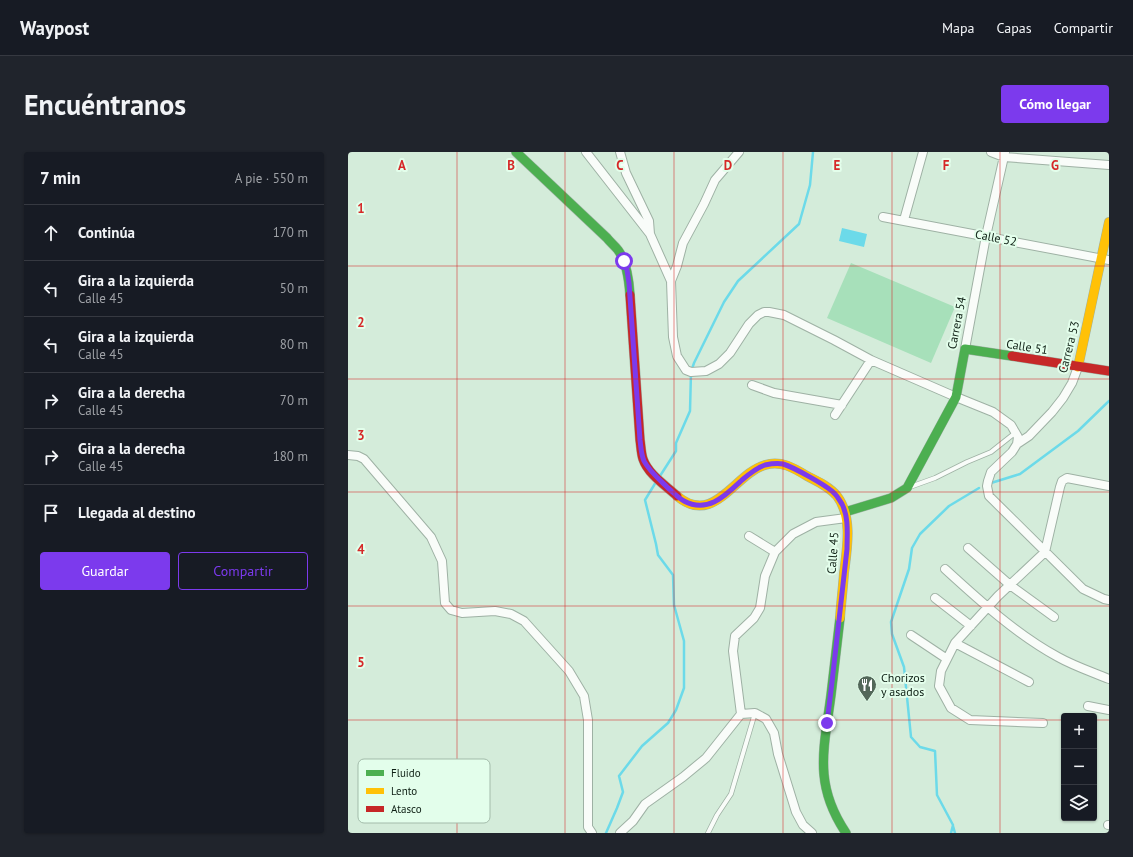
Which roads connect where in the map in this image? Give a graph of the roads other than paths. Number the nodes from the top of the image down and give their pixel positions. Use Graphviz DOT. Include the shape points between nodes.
graph roads {
  1 [pos="517,152"];
  2 [pos="586,152"];
  3 [pos="620,152"];
  4 [pos="739,152"];
  5 [pos="923,152"];
  6 [pos="991,152"];
  7 [pos="1004,155"];
  8 [pos="1109,165"];
  9 [pos="883,217"];
  10 [pos="904,220"];
  11 [pos="1109,222"];
  12 [pos="650,234"];
  13 [pos="986,236"];
  14 [pos="1105,259"];
  15 [pos="671,281"];
  16 [pos="965,349"];
  17 [pos="871,360"];
  18 [pos="1078,366"];
  19 [pos="1109,371"];
  20 [pos="752,384"];
  21 [pos="956,397"];
  22 [pos="842,405"];
  23 [pos="835,415"];
  24 [pos="1015,433"];
  25 [pos="1017,444"];
  26 [pos="348,455"];
  27 [pos="1109,486"];
  28 [pos="907,488"];
  29 [pos="846,515"];
  30 [pos="749,536"];
  31 [pos="968,548"];
  32 [pos="775,552"];
  33 [pos="1045,552"];
  34 [pos="945,569"];
  35 [pos="1010,585"];
  36 [pos="935,598"];
  37 [pos="1109,600"];
  38 [pos="988,608"];
  39 [pos="1054,616"];
  40 [pos="971,626"];
  41 [pos="911,636"];
  42 [pos="955,644"];
  43 [pos="947,660"];
  44 [pos="1109,679"];
  45 [pos="1029,682"];
  46 [pos="1088,706"];
  47 [pos="1109,710"];
  48 [pos="755,713"];
  49 [pos="741,714"];
  50 [pos="1043,723"];
  51 [pos="592,833"];
  52 [pos="620,833"];
  53 [pos="708,833"];
  54 [pos="812,833"];
  55 [pos="846,833"];
  1 -- 29 [label="main road, Calle 45" via="607,238 624,261 629,283 642,456 647,467 685,502 705,505 715,503 758,468 782,464 792,467 836,494"];
  2 -- 12 [label="street"];
  3 -- 12 [label="street" via="626,173 650,221"];
  4 -- 15 [label="street" via="715,180 683,243"];
  5 -- 10 [label="street"];
  6 -- 7 [label="street"];
  7 -- 8 [label="street"];
  7 -- 13 [label="street, Carrera 54"];
  9 -- 10 [label="street, Calle 52"];
  10 -- 13 [label="street, Calle 52"];
  11 -- 14 [label="main road, Carrera 53"];
  12 -- 15 [label="street"];
  13 -- 14 [label="street, Calle 52"];
  13 -- 16 [label="street, Carrera 54"];
  14 -- 18 [label="main road, Carrera 53"];
  15 -- 17 [label="street" via="673,337 677,356 686,370 691,372 706,371 719,364 730,353 749,324 764,312 784,315"];
  16 -- 18 [label="main road, Calle 51"];
  16 -- 21 [label="main road, Carrera 54"];
  17 -- 21 [label="street"];
  17 -- 22 [label="street"];
  18 -- 19 [label="main road, Calle 51"];
  18 -- 25 [label="street, Carrera 53" via="1063,398 1029,436"];
  20 -- 22 [label="street" via="774,393"];
  21 -- 24 [label="street" via="993,412 1011,425"];
  21 -- 28 [label="main road, Carrera 54"];
  22 -- 23 [label="street"];
  24 -- 25 [label="street" via="1018,437"];
  24 -- 28 [label="lane" via="991,452"];
  25 -- 33 [label="street, Carrera 53" via="991,472 987,486 988,496"];
  26 -- 51 [label="street" via="364,459 431,537 442,561 445,603 451,610 462,613 495,611 511,614 524,621 569,671 584,696 588,720 588,827"];
  27 -- 33 [label="street" via="1068,478 1062,481"];
  28 -- 29 [label="main road" via="891,498"];
  29 -- 32 [label="street" via="816,522 792,534"];
  29 -- 55 [label="main road, Calle 45" via="847,549 823,753 823,772 830,803"];
  30 -- 32 [label="street"];
  31 -- 35 [label="street"];
  32 -- 49 [label="street" via="765,576 760,608 754,618 735,636 733,651"];
  33 -- 35 [label="street"];
  33 -- 37 [label="street" via="1083,589"];
  34 -- 38 [label="street"];
  35 -- 38 [label="street"];
  35 -- 39 [label="street"];
  36 -- 40 [label="street"];
  38 -- 40 [label="street"];
  38 -- 44 [label="street" via="1059,658"];
  40 -- 42 [label="street"];
  41 -- 43 [label="street"];
  42 -- 43 [label="street"];
  42 -- 45 [label="street"];
  43 -- 50 [label="street" via="940,671 939,686 952,708 970,720"];
  46 -- 47 [label="street"];
  48 -- 49 [label="street"];
  48 -- 53 [label="lane" via="731,794"];
  48 -- 54 [label="street" via="766,719 774,733 796,812 803,825"];
  49 -- 52 [label="street" via="706,758 645,804 634,821"];
}
